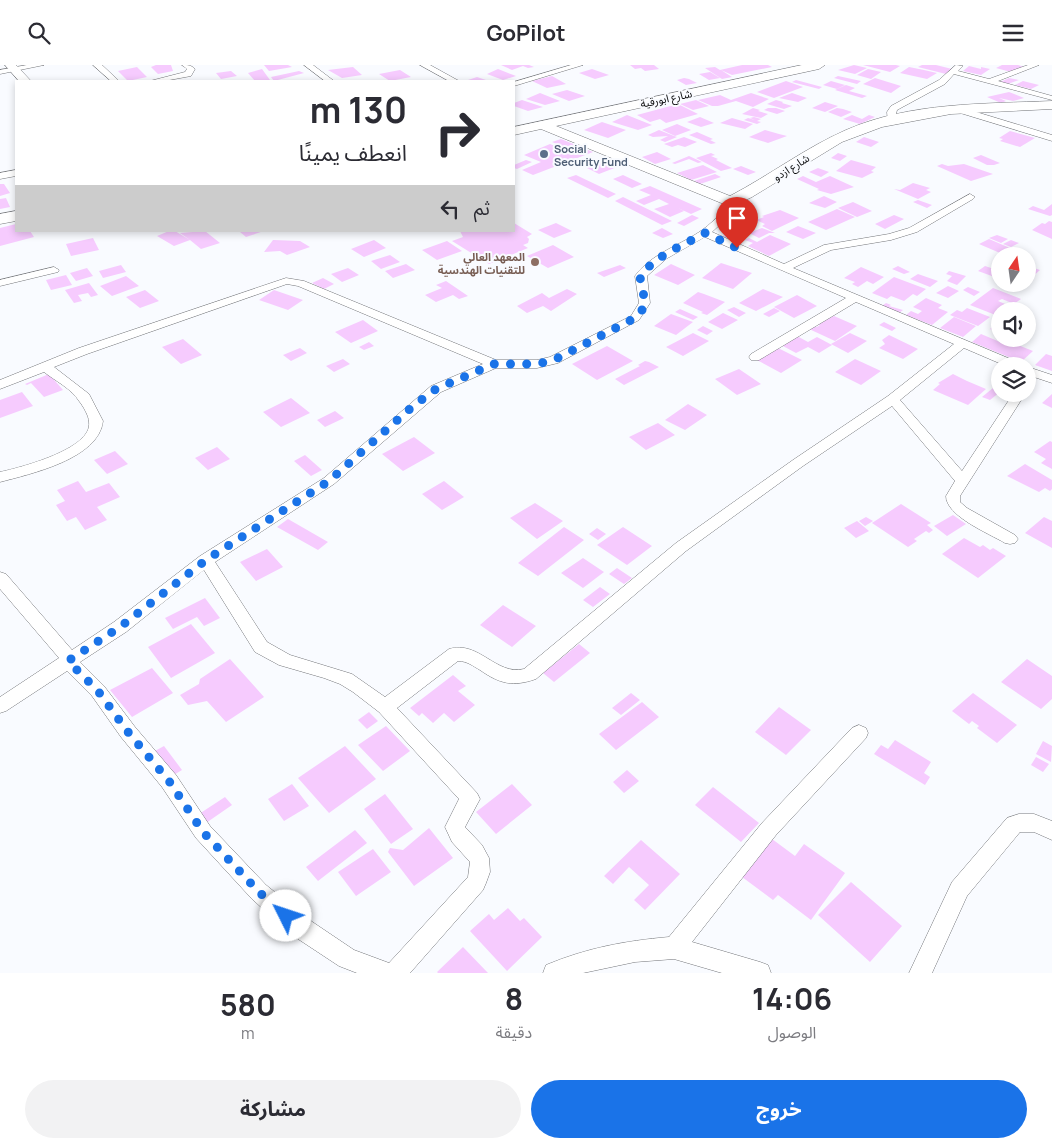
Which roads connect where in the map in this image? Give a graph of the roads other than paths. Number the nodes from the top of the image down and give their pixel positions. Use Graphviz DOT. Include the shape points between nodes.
graph roads {
  1 [pos="40,65"];
  2 [pos="97,65"];
  3 [pos="186,65"];
  4 [pos="308,65"];
  5 [pos="424,65"];
  6 [pos="579,65"];
  7 [pos="817,65"];
  8 [pos="1035,65"];
  9 [pos="12,67"];
  10 [pos="956,69"];
  11 [pos="0,72"];
  12 [pos="186,79"];
  13 [pos="24,80"];
  14 [pos="114,80"];
  15 [pos="170,80"];
  16 [pos="329,80"];
  17 [pos="453,80"];
  18 [pos="991,81"];
  19 [pos="515,84"];
  20 [pos="1052,98"];
  21 [pos="1052,105"];
  22 [pos="960,110"];
  23 [pos="891,120"];
  24 [pos="542,125"];
  25 [pos="515,130"];
  26 [pos="1052,138"];
  27 [pos="15,173"];
  28 [pos="0,176"];
  29 [pos="970,197"];
  30 [pos="731,203"];
  31 [pos="15,216"];
  32 [pos="0,219"];
  33 [pos="705,233"];
  34 [pos="784,268"];
  35 [pos="54,270"];
  36 [pos="0,283"];
  37 [pos="855,298"];
  38 [pos="964,343"];
  39 [pos="755,357"];
  40 [pos="996,357"];
  41 [pos="494,364"];
  42 [pos="46,367"];
  43 [pos="1036,376"];
  44 [pos="1052,379"];
  45 [pos="0,385"];
  46 [pos="893,399"];
  47 [pos="1014,402"];
  48 [pos="0,477"];
  49 [pos="963,481"];
  50 [pos="1010,539"];
  51 [pos="206,560"];
  52 [pos="0,578"];
  53 [pos="69,660"];
  54 [pos="0,706"];
  55 [pos="385,707"];
  56 [pos="860,733"];
  57 [pos="1052,831"];
  58 [pos="674,948"];
  59 [pos="386,973"];
  60 [pos="394,973"];
  61 [pos="554,973"];
  62 [pos="760,973"];
  63 [pos="920,973"];
  1 -- 9 [label="street"];
  2 -- 14 [label="street"];
  3 -- 12 [label="street" via="191,69"];
  4 -- 16 [label="street"];
  5 -- 17 [label="street"];
  6 -- 19 [label="street"];
  7 -- 24 [label="main road, شارع ابورقية"];
  8 -- 18 [label="street"];
  9 -- 11 [label="street"];
  9 -- 13 [label="main road"];
  10 -- 18 [label="street"];
  10 -- 23 [label="street" via="942,81 894,108"];
  12 -- 15 [label="street"];
  18 -- 20 [label="street"];
  21 -- 22 [label="main road, شارع ازدو"];
  22 -- 23 [label="main road, شارع ازدو"];
  22 -- 26 [label="street"];
  23 -- 30 [label="main road, شارع ازدو" via="827,145"];
  24 -- 25 [label="main road, شارع ابورقية"];
  24 -- 30 [label="main road"];
  27 -- 28 [label="street"];
  29 -- 34 [label="street" via="913,230 828,247"];
  30 -- 33 [label="street" via="728,213"];
  31 -- 32 [label="main road"];
  33 -- 34 [label="street"];
  33 -- 41 [label="street" via="645,270 640,277 645,302 635,318 554,360 537,364"];
  34 -- 37 [label="street"];
  35 -- 36 [label="street"];
  37 -- 38 [label="street"];
  37 -- 39 [label="street"];
  38 -- 40 [label="street"];
  38 -- 46 [label="street"];
  41 -- 42 [label="street" via="300,283 286,281"];
  41 -- 51 [label="street" via="436,389 329,481"];
  42 -- 45 [label="street"];
  42 -- 48 [label="street" via="84,397 96,421 94,432 73,451 43,465"];
  43 -- 44 [label="street"];
  46 -- 49 [label="street"];
  46 -- 55 [label="street" via="681,547 530,674 514,679 506,677 464,653 455,654"];
  47 -- 49 [label="street"];
  49 -- 50 [label="street" via="952,503 962,513"];
  51 -- 53 [label="street" via="120,627"];
  51 -- 55 [label="street" via="261,647 285,660 346,679"];
  52 -- 53 [label="street"];
  53 -- 54 [label="street"];
  53 -- 59 [label="street" via="98,691 169,781 203,832 259,892 300,927 347,958"];
  55 -- 60 [label="street" via="467,793 470,799 455,827 478,854 482,872 476,883"];
  56 -- 58 [label="street" via="769,829"];
  57 -- 63 [label="street" via="1024,821 1014,824 959,889"];
  58 -- 61 [label="street" via="613,955"];
  58 -- 62 [label="street"];
}
